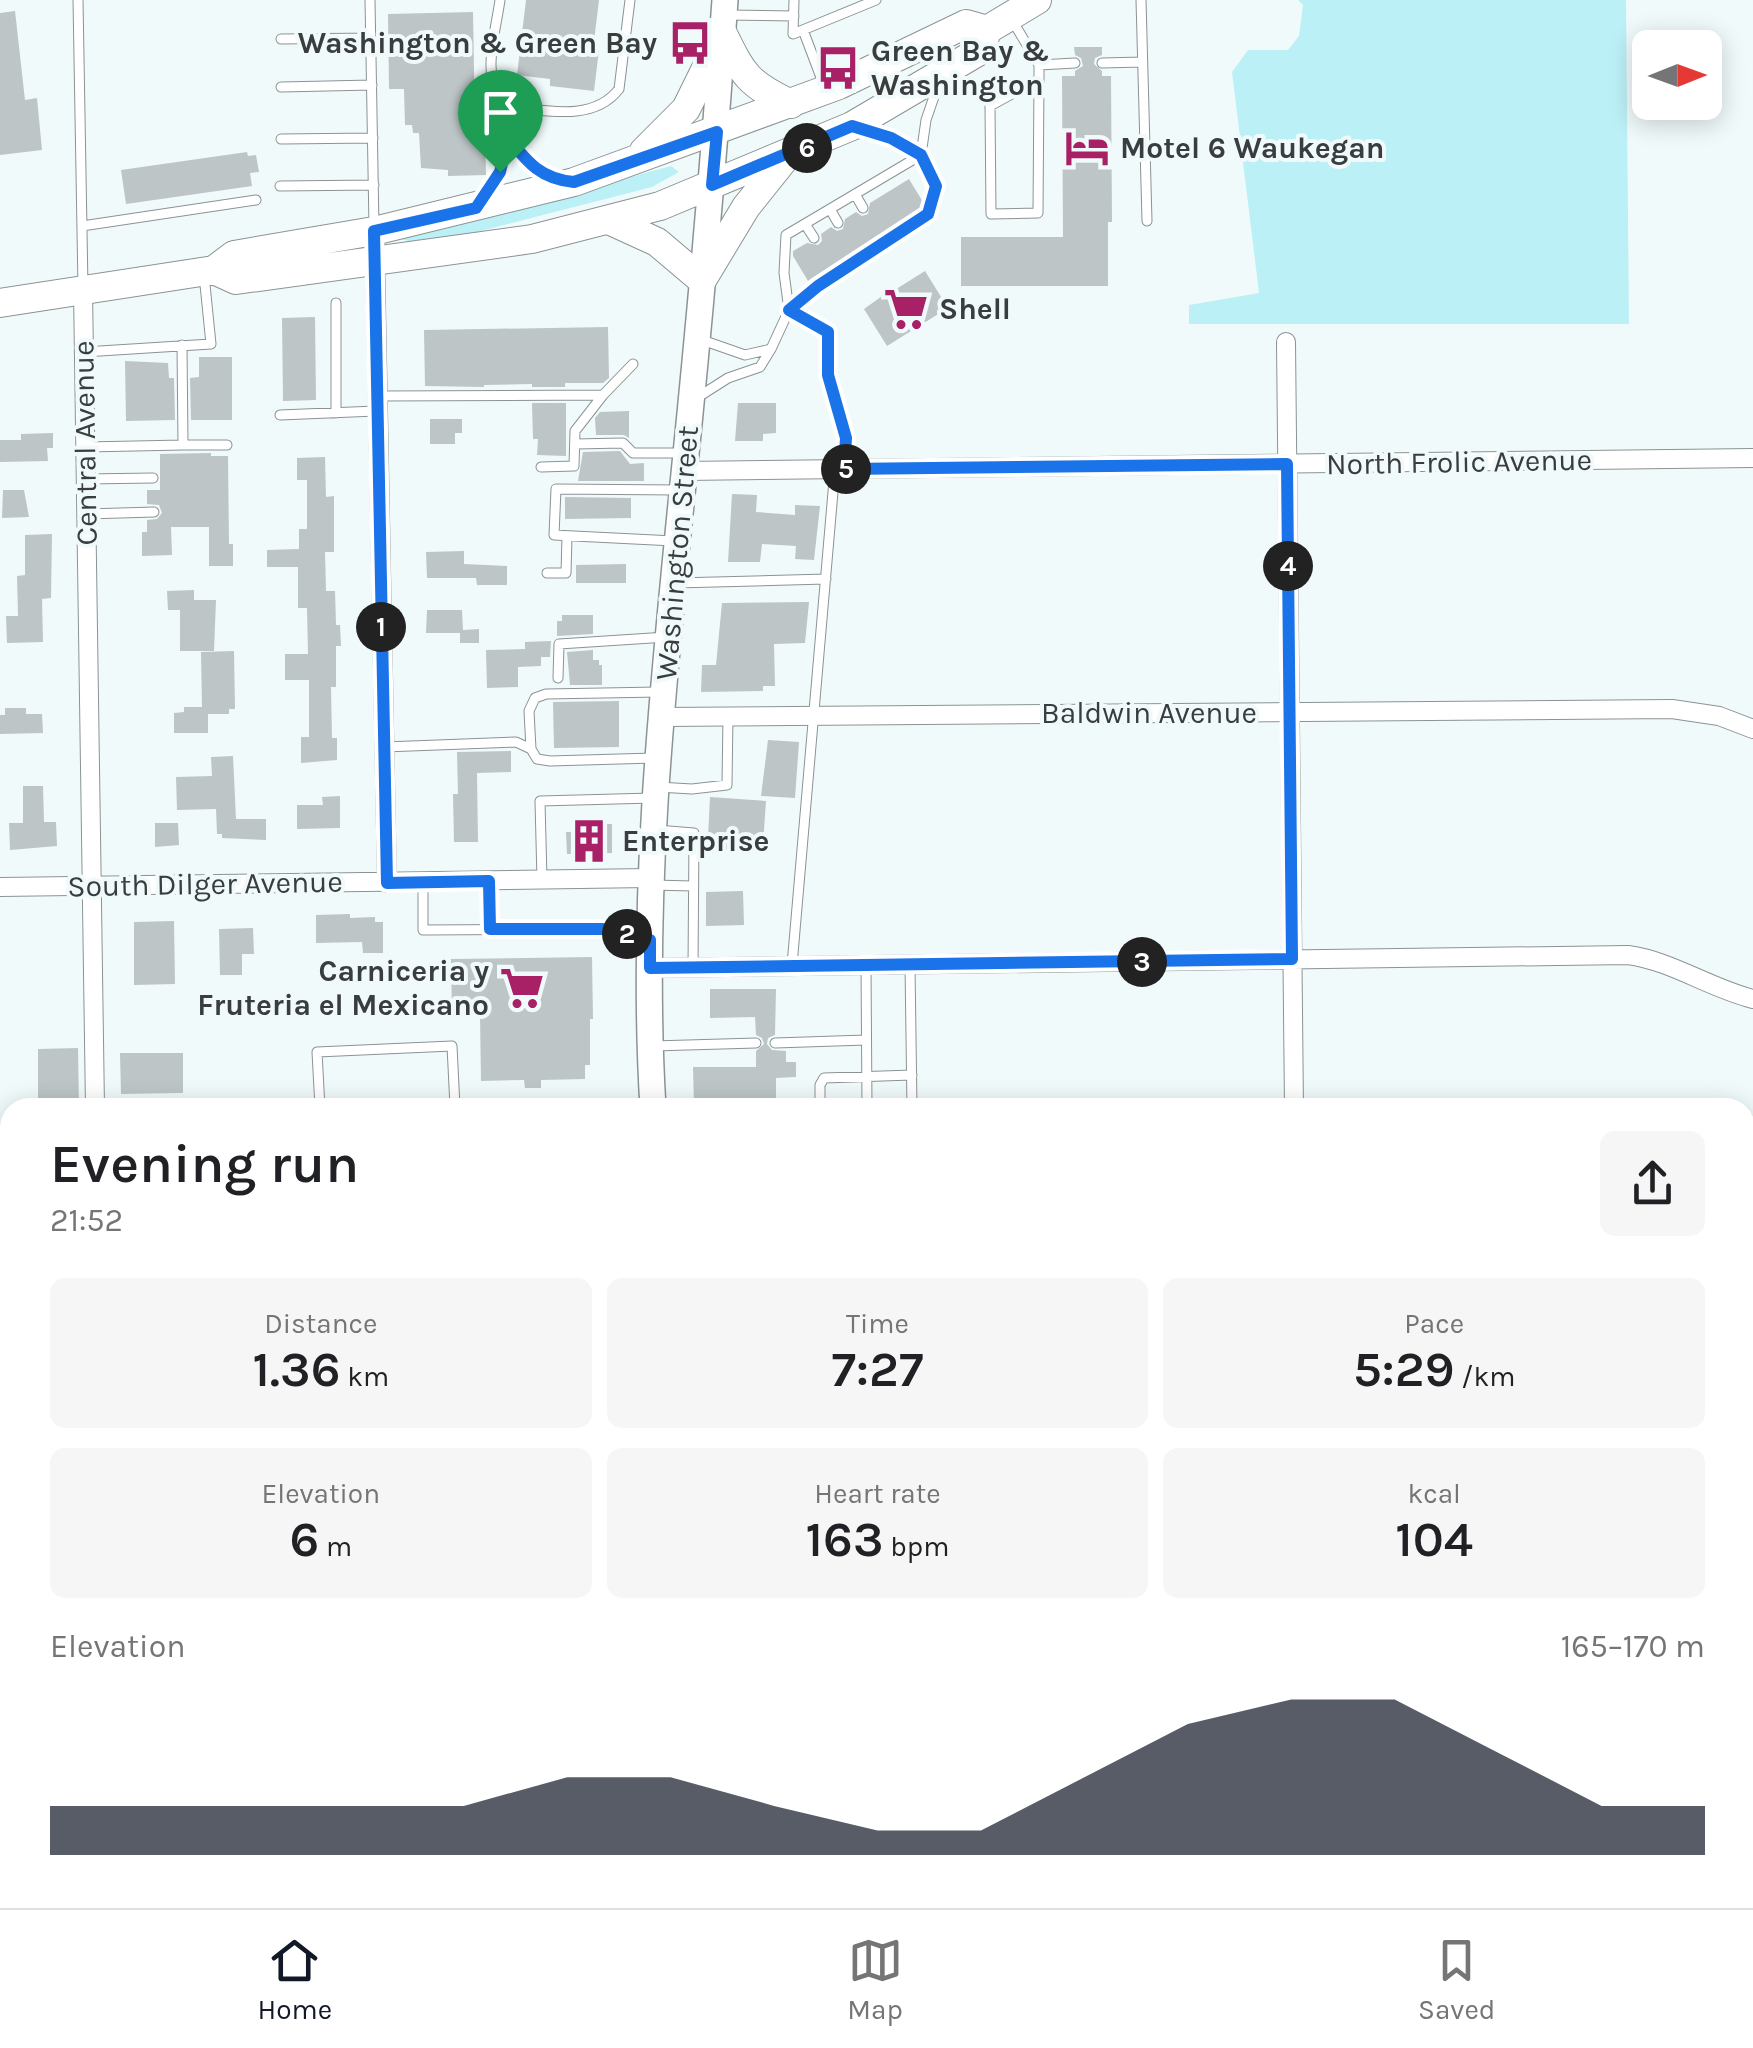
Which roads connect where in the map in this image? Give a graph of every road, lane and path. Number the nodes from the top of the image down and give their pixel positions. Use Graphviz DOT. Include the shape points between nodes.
graph roads {
  1 [pos="78,0"];
  2 [pos="370,0"];
  3 [pos="500,0"];
  4 [pos="630,0"];
  5 [pos="794,0"];
  6 [pos="876,0"];
  7 [pos="1037,0"];
  8 [pos="1141,0"];
  9 [pos="724,16"];
  10 [pos="794,16"];
  11 [pos="998,23"];
  12 [pos="803,30"];
  13 [pos="371,38"];
  14 [pos="280,40"];
  15 [pos="1142,62"];
  16 [pos="1102,63"];
  17 [pos="1075,64"];
  18 [pos="1038,65"];
  19 [pos="942,74"];
  20 [pos="1038,79"];
  21 [pos="372,85"];
  22 [pos="281,87"];
  23 [pos="826,90"];
  24 [pos="790,104"];
  25 [pos="503,106"];
  26 [pos="852,126"];
  27 [pos="717,132"];
  28 [pos="373,138"];
  29 [pos="508,138"];
  30 [pos="281,139"];
  31 [pos="788,155"];
  32 [pos="921,155"];
  33 [pos="631,162"];
  34 [pos="900,168"];
  35 [pos="881,179"];
  36 [pos="907,180"];
  37 [pos="574,182"];
  38 [pos="374,185"];
  39 [pos="712,185"];
  40 [pos="280,186"];
  41 [pos="888,192"];
  42 [pos="855,194"];
  43 [pos="256,200"];
  44 [pos="476,208"];
  45 [pos="863,208"];
  46 [pos="830,209"];
  47 [pos="612,221"];
  48 [pos="1147,221"];
  49 [pos="838,223"];
  50 [pos="805,224"];
  51 [pos="82,226"];
  52 [pos="374,231"];
  53 [pos="786,235"];
  54 [pos="814,238"];
  55 [pos="796,250"];
  56 [pos="375,262"];
  57 [pos="209,271"];
  58 [pos="702,280"];
  59 [pos="83,290"];
  60 [pos="0,303"];
  61 [pos="336,303"];
  62 [pos="789,310"];
  63 [pos="697,338"];
  64 [pos="1286,342"];
  65 [pos="182,345"];
  66 [pos="771,349"];
  67 [pos="84,352"];
  68 [pos="633,364"];
  69 [pos="603,395"];
  70 [pos="691,401"];
  71 [pos="376,403"];
  72 [pos="336,412"];
  73 [pos="280,415"];
  74 [pos="575,444"];
  75 [pos="184,445"];
  76 [pos="227,445"];
  77 [pos="85,447"];
  78 [pos="1753,458"];
  79 [pos="1287,464"];
  80 [pos="540,467"];
  81 [pos="840,469"];
  82 [pos="684,471"];
  83 [pos="153,478"];
  84 [pos="86,480"];
  85 [pos="154,512"];
  86 [pos="86,514"];
  87 [pos="568,536"];
  88 [pos="677,541"];
  89 [pos="547,573"];
  90 [pos="826,579"];
  91 [pos="673,584"];
  92 [pos="668,638"];
  93 [pos="558,678"];
  94 [pos="663,704"];
  95 [pos="1290,712"];
  96 [pos="728,716"];
  97 [pos="814,716"];
  98 [pos="1753,729"];
  99 [pos="384,747"];
  100 [pos="531,749"];
  101 [pos="659,758"];
  102 [pos="656,793"];
  103 [pos="654,830"];
  104 [pos="542,880"];
  105 [pos="489,881"];
  106 [pos="422,882"];
  107 [pos="649,882"];
  108 [pos="387,883"];
  109 [pos="92,886"];
  110 [pos="694,886"];
  111 [pos="0,887"];
  112 [pos="490,929"];
  113 [pos="650,940"];
  114 [pos="1292,959"];
  115 [pos="866,965"];
  116 [pos="910,965"];
  117 [pos="792,966"];
  118 [pos="650,968"];
  119 [pos="693,968"];
  120 [pos="1753,998"];
  121 [pos="866,1040"];
  122 [pos="756,1043"];
  123 [pos="775,1043"];
  124 [pos="650,1046"];
  125 [pos="912,1075"];
  126 [pos="866,1076"];
  127 [pos="96,1098"];
  128 [pos="319,1098"];
  129 [pos="454,1098"];
  130 [pos="653,1098"];
  131 [pos="820,1098"];
  132 [pos="867,1098"];
  133 [pos="912,1098"];
  134 [pos="1294,1098"];
  1 -- 51 [label="lane, Central Avenue"];
  2 -- 13 [label="lane"];
  3 -- 25 [label="lane" via="490,76"];
  4 -- 25 [label="lane" via="618,89 610,100 582,112"];
  5 -- 10 [label="lane"];
  6 -- 12 [label="lane"];
  7 -- 11 [label="main road"];
  8 -- 15 [label="lane"];
  9 -- 10 [label="lane"];
  9 -- 24 [label="main road" via="743,75"];
  9 -- 27 [label="main road, Washington Street"];
  9 -- 33 [label="main road" via="686,109"];
  10 -- 12 [label="lane" via="793,34"];
  11 -- 18 [label="lane"];
  11 -- 19 [label="main road" via="981,50"];
  11 -- 23 [label="main road" via="966,24"];
  12 -- 23 [label="lane"];
  13 -- 14 [label="lane"];
  13 -- 21 [label="lane"];
  15 -- 16 [label="lane"];
  15 -- 48 [label="lane"];
  17 -- 18 [label="lane"];
  18 -- 20 [label="lane"];
  19 -- 26 [label="main road"];
  19 -- 32 [label="lane"];
  20 -- 20 [label="lane" via="1038,214 991,214 990,106"];
  21 -- 22 [label="lane"];
  21 -- 28 [label="lane"];
  23 -- 24 [label="main road"];
  24 -- 27 [label="main road"];
  25 -- 29 [label="lane"];
  26 -- 31 [label="main road"];
  26 -- 32 [label="lane"];
  27 -- 33 [label="main road"];
  27 -- 39 [label="main road, Washington Street"];
  28 -- 30 [label="lane"];
  28 -- 38 [label="lane"];
  29 -- 37 [label="lane" via="537,172"];
  29 -- 44 [label="lane" via="500,172"];
  31 -- 39 [label="main road"];
  31 -- 58 [label="main road" via="746,207"];
  32 -- 34 [label="lane"];
  32 -- 62 [label="lane" via="936,186 926,212 815,282"];
  33 -- 37 [label="main road"];
  34 -- 35 [label="lane"];
  34 -- 36 [label="lane"];
  35 -- 41 [label="lane"];
  35 -- 42 [label="lane"];
  37 -- 44 [label="main road"];
  38 -- 40 [label="lane"];
  38 -- 52 [label="lane"];
  39 -- 47 [label="main road"];
  39 -- 58 [label="main road, Washington Street"];
  42 -- 45 [label="lane"];
  42 -- 46 [label="lane"];
  43 -- 51 [label="lane"];
  44 -- 52 [label="main road"];
  46 -- 49 [label="lane"];
  46 -- 50 [label="lane"];
  47 -- 56 [label="main road"];
  47 -- 58 [label="main road" via="658,242"];
  50 -- 53 [label="lane"];
  50 -- 54 [label="lane"];
  51 -- 59 [label="lane, Central Avenue"];
  52 -- 56 [label="street"];
  52 -- 57 [label="main road" via="234,256"];
  53 -- 55 [label="lane"];
  53 -- 62 [label="lane"];
  56 -- 57 [label="main road" via="236,280"];
  56 -- 71 [label="street"];
  57 -- 59 [label="main road"];
  57 -- 65 [label="lane" via="211,344"];
  58 -- 63 [label="main road, Washington Street"];
  59 -- 60 [label="main road"];
  59 -- 67 [label="street, Central Avenue"];
  61 -- 72 [label="lane"];
  62 -- 66 [label="lane"];
  62 -- 81 [label="lane" via="828,332 828,375 846,438"];
  63 -- 66 [label="lane" via="744,355"];
  63 -- 70 [label="main road, Washington Street"];
  64 -- 79 [label="street"];
  65 -- 67 [label="lane"];
  65 -- 75 [label="lane"];
  66 -- 70 [label="lane" via="760,367"];
  67 -- 77 [label="street, Central Avenue"];
  68 -- 69 [label="lane"];
  69 -- 71 [label="lane"];
  69 -- 74 [label="lane" via="575,432"];
  70 -- 82 [label="main road, Washington Street"];
  71 -- 72 [label="lane"];
  71 -- 99 [label="street"];
  72 -- 73 [label="lane"];
  74 -- 80 [label="lane" via="574,466"];
  74 -- 82 [label="lane" via="622,443"];
  75 -- 76 [label="lane"];
  75 -- 77 [label="lane"];
  77 -- 84 [label="street, Central Avenue"];
  78 -- 79 [label="street, North Frolic Avenue"];
  79 -- 81 [label="street, North Frolic Avenue"];
  79 -- 95 [label="street"];
  81 -- 82 [label="street, North Frolic Avenue"];
  81 -- 90 [label="lane"];
  82 -- 87 [label="lane" via="556,489 554,535"];
  82 -- 88 [label="main road, Washington Street"];
  83 -- 84 [label="lane"];
  84 -- 86 [label="street, Central Avenue"];
  85 -- 86 [label="lane"];
  86 -- 109 [label="street, Central Avenue"];
  87 -- 88 [label="lane"];
  87 -- 89 [label="lane" via="566,573"];
  88 -- 91 [label="main road, Washington Street"];
  90 -- 91 [label="lane"];
  90 -- 97 [label="lane"];
  91 -- 92 [label="main road, Washington Street"];
  92 -- 93 [label="lane" via="558,644"];
  92 -- 94 [label="main road, Washington Street"];
  94 -- 96 [label="street, Baldwin Avenue"];
  94 -- 100 [label="lane" via="546,694 529,711"];
  94 -- 101 [label="main road, Washington Street"];
  95 -- 97 [label="street, Baldwin Avenue"];
  95 -- 98 [label="street, Baldwin Avenue" via="1672,709"];
  95 -- 114 [label="street"];
  96 -- 97 [label="street, Baldwin Avenue"];
  96 -- 102 [label="lane" via="727,784"];
  97 -- 117 [label="lane"];
  99 -- 100 [label="lane" via="516,742"];
  99 -- 108 [label="street"];
  100 -- 101 [label="lane" via="550,761"];
  101 -- 102 [label="main road, Washington Street"];
  102 -- 103 [label="main road, Washington Street"];
  102 -- 104 [label="lane" via="540,801"];
  103 -- 107 [label="main road, Washington Street"];
  103 -- 110 [label="lane" via="694,833"];
  104 -- 105 [label="street, South Dilger Avenue"];
  104 -- 107 [label="street, South Dilger Avenue"];
  105 -- 106 [label="street, South Dilger Avenue"];
  105 -- 112 [label="lane"];
  106 -- 108 [label="street, South Dilger Avenue"];
  106 -- 112 [label="lane" via="423,930"];
  107 -- 110 [label="lane"];
  107 -- 113 [label="main road, Washington Street"];
  108 -- 109 [label="street, South Dilger Avenue"];
  109 -- 111 [label="street, South Dilger Avenue"];
  109 -- 127 [label="street, Central Avenue"];
  110 -- 119 [label="lane"];
  112 -- 113 [label="lane" via="603,929"];
  113 -- 118 [label="main road, Washington Street"];
  114 -- 116 [label="street"];
  114 -- 120 [label="street" via="1628,955 1653,958"];
  114 -- 134 [label="street"];
  115 -- 116 [label="street"];
  115 -- 117 [label="street"];
  115 -- 121 [label="lane"];
  116 -- 125 [label="lane"];
  117 -- 119 [label="street"];
  118 -- 119 [label="street"];
  118 -- 124 [label="main road, Washington Street"];
  121 -- 123 [label="lane"];
  121 -- 126 [label="lane"];
  122 -- 124 [label="lane"];
  124 -- 130 [label="main road, Washington Street"];
  125 -- 126 [label="lane"];
  125 -- 133 [label="lane"];
  126 -- 131 [label="lane" via="824,1078"];
  126 -- 132 [label="lane"];
  128 -- 129 [label="lane" via="317,1052 452,1046"];
}
